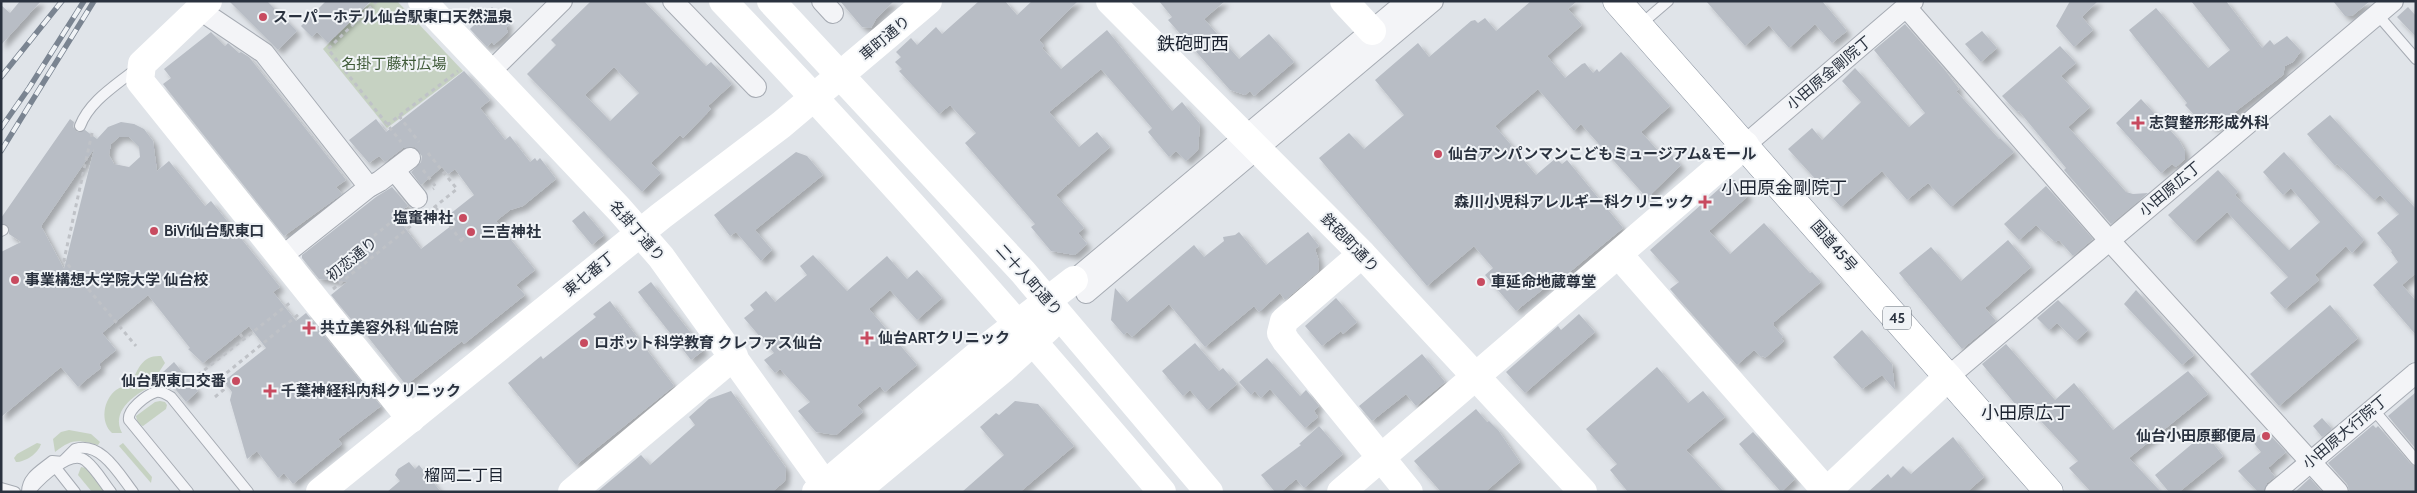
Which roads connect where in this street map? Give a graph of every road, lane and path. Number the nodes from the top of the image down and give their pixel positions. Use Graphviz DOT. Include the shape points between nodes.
graph roads {
  1 [pos="377,1"];
  2 [pos="422,1"];
  3 [pos="562,1"];
  4 [pos="673,1"];
  5 [pos="723,1"];
  6 [pos="771,1"];
  7 [pos="928,1"];
  8 [pos="1110,1"];
  9 [pos="1344,1"];
  10 [pos="1407,1"];
  11 [pos="1433,1"];
  12 [pos="1617,1"];
  13 [pos="1668,1"];
  14 [pos="2393,1"];
  15 [pos="1909,4"];
  16 [pos="204,5"];
  17 [pos="2377,14"];
  18 [pos="1639,26"];
  19 [pos="1372,31"];
  20 [pos="2416,58"];
  21 [pos="142,64"];
  22 [pos="463,67"];
  23 [pos="490,72"];
  24 [pos="842,75"];
  25 [pos="756,87"];
  26 [pos="814,98"];
  27 [pos="399,116"];
  28 [pos="80,126"];
  29 [pos="92,130"];
  30 [pos="1252,142"];
  31 [pos="1745,145"];
  32 [pos="369,186"];
  33 [pos="417,207"];
  34 [pos="457,223"];
  35 [pos="451,228"];
  36 [pos="640,233"];
  37 [pos="468,235"];
  38 [pos="2110,240"];
  39 [pos="1362,254"];
  40 [pos="1618,255"];
  41 [pos="280,258"];
  42 [pos="320,279"];
  43 [pos="1080,287"];
  44 [pos="327,288"];
  45 [pos="298,305"];
  46 [pos="1054,308"];
  47 [pos="303,311"];
  48 [pos="1026,332"];
  49 [pos="240,334"];
  50 [pos="244,339"];
  51 [pos="136,346"];
  52 [pos="734,356"];
  53 [pos="2416,373"];
  54 [pos="198,375"];
  55 [pos="1475,376"];
  56 [pos="1948,376"];
  57 [pos="228,386"];
  58 [pos="208,388"];
  59 [pos="215,397"];
  60 [pos="2373,409"];
  61 [pos="411,418"];
  62 [pos="1381,458"];
  63 [pos="2416,460"];
  64 [pos="2311,462"];
  65 [pos="59,465"];
  66 [pos="234,475"];
  67 [pos="329,484"];
  68 [pos="1,488"];
  69 [pos="824,489"];
  70 [pos="15,492"];
  71 [pos="28,492"];
  72 [pos="75,492"];
  73 [pos="111,492"];
  74 [pos="133,492"];
  75 [pos="188,492"];
  76 [pos="237,492"];
  77 [pos="248,492"];
  78 [pos="572,492"];
  79 [pos="855,492"];
  80 [pos="1162,492"];
  81 [pos="1210,492"];
  82 [pos="1341,492"];
  83 [pos="1409,492"];
  84 [pos="1583,492"];
  85 [pos="1826,492"];
  86 [pos="2049,492"];
  87 [pos="2275,492"];
  88 [pos="2338,492"];
  1 -- 27 [label="path" via="328,49 387,125"];
  2 -- 23 [label="main road, 名掛丁通り"];
  3 -- 23 [label="street"];
  4 -- 25 [label="street"];
  5 -- 26 [label="main road"];
  6 -- 24 [label="main road, 二十人町通り"];
  7 -- 24 [label="main road, 車町通り"];
  8 -- 30 [label="main road, 鉄砲町通り"];
  9 -- 19 [label="main road"];
  10 -- 19 [label="street"];
  11 -- 30 [label="street"];
  12 -- 18 [label="main road, 国道45号 / 45"];
  13 -- 18 [label="lane"];
  14 -- 17 [label="street, 小田原広丁"];
  15 -- 31 [label="street, 小田原金剛院丁"];
  15 -- 38 [label="street"];
  16 -- 21 [label="main road"];
  16 -- 32 [label="street" via="264,53"];
  17 -- 20 [label="lane"];
  17 -- 38 [label="street, 小田原広丁"];
  18 -- 31 [label="main road, 国道45号 / 45"];
  19 -- 30 [label="street"];
  21 -- 28 [label="lane" via="96,102 85,113"];
  21 -- 41 [label="main road" via="140,81"];
  22 -- 27 [label="path"];
  23 -- 36 [label="main road, 名掛丁通り"];
  24 -- 26 [label="main road, 東七番丁"];
  24 -- 46 [label="main road, 二十人町通り"];
  26 -- 36 [label="main road, 東七番丁"];
  26 -- 48 [label="main road"];
  27 -- 35 [label="path" via="457,189 435,207"];
  29 -- 51 [label="path" via="64,260"];
  30 -- 39 [label="main road, 鉄砲町通り"];
  30 -- 43 [label="street"];
  31 -- 40 [label="main road"];
  31 -- 56 [label="main road, 国道45号 / 45"];
  32 -- 33 [label="street" via="402,164"];
  32 -- 41 [label="street"];
  33 -- 42 [label="path, 初恋通り"];
  33 -- 44 [label="path, 初恋通り" via="330,291"];
  34 -- 35 [label="path"];
  35 -- 37 [label="path" via="462,242"];
  36 -- 52 [label="main road, 名掛丁通り"];
  36 -- 61 [label="main road, 東七番丁"];
  38 -- 56 [label="street, 小田原広丁"];
  38 -- 64 [label="street"];
  39 -- 55 [label="main road, 鉄砲町通り"];
  39 -- 62 [label="main road" via="1284,321 1281,333"];
  40 -- 55 [label="main road"];
  40 -- 85 [label="main road"];
  41 -- 61 [label="main road"];
  43 -- 46 [label="main road"];
  45 -- 50 [label="path" via="293,300"];
  46 -- 48 [label="main road"];
  46 -- 81 [label="main road, 二十人町通り"];
  47 -- 58 [label="path"];
  48 -- 69 [label="main road"];
  48 -- 79 [label="main road" via="1003,369"];
  48 -- 80 [label="main road"];
  49 -- 50 [label="path"];
  50 -- 54 [label="path"];
  52 -- 69 [label="main road, 名掛丁通り"];
  52 -- 78 [label="main road"];
  53 -- 60 [label="street, 小田原大行院丁"];
  55 -- 62 [label="main road"];
  55 -- 84 [label="main road, 鉄砲町通り"];
  56 -- 85 [label="main road"];
  56 -- 86 [label="main road, 国道45号 / 45"];
  57 -- 59 [label="path"];
  60 -- 63 [label="lane"];
  60 -- 64 [label="street, 小田原大行院丁"];
  61 -- 67 [label="main road, 東七番丁"];
  62 -- 82 [label="main road"];
  62 -- 83 [label="main road"];
  64 -- 87 [label="street, 小田原大行院丁"];
  64 -- 88 [label="street"];
  65 -- 71 [label="lane" via="52,461 32,478"];
  65 -- 72 [label="lane"];
  65 -- 73 [label="lane" via="74,457 86,460"];
  65 -- 74 [label="lane" via="75,449 92,449 107,460"];
  66 -- 75 [label="lane" via="172,392 153,393 134,407 128,417"];
  66 -- 76 [label="lane"];
  66 -- 77 [label="lane"];
  68 -- 70 [label="lane"];
}
